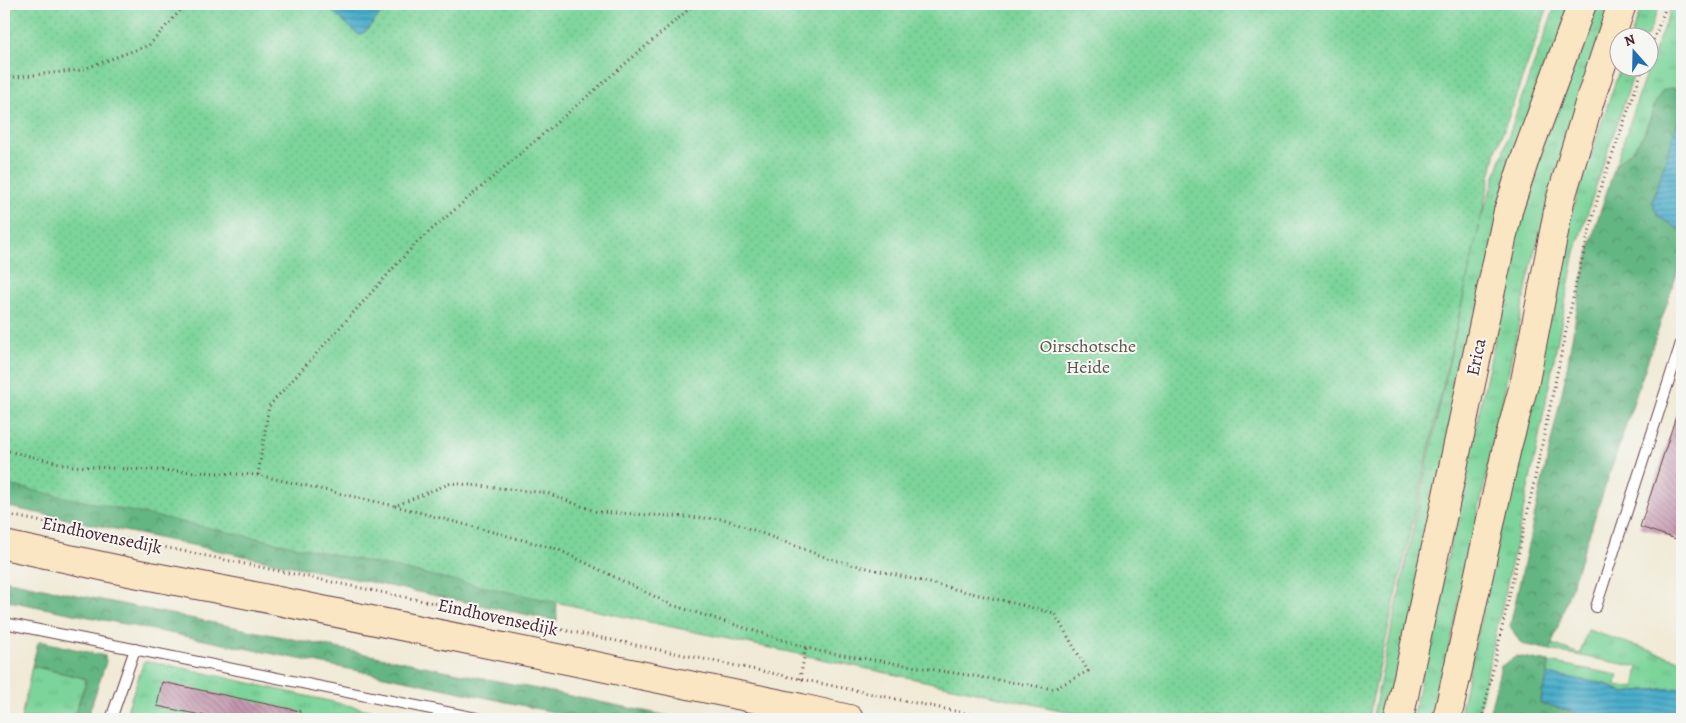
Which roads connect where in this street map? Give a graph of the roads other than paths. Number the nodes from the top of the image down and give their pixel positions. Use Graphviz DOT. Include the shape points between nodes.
graph roads {
  1 [pos="1582,4"];
  2 [pos="1622,4"];
  3 [pos="1682,340"];
  4 [pos="4,545"];
  5 [pos="1596,608"];
  6 [pos="4,623"];
  7 [pos="135,649"];
  8 [pos="111,719"];
  9 [pos="481,719"];
  10 [pos="848,719"];
  11 [pos="1399,719"];
  12 [pos="1447,719"];
  1 -- 11 [label="street, Erica" via="1508,211"];
  2 -- 12 [label="street" via="1560,201 1525,381"];
  3 -- 5 [label="lane"];
  4 -- 10 [label="street, Eindhovensedijk"];
  6 -- 7 [label="lane"];
  7 -- 8 [label="lane"];
  7 -- 9 [label="lane"];
}
